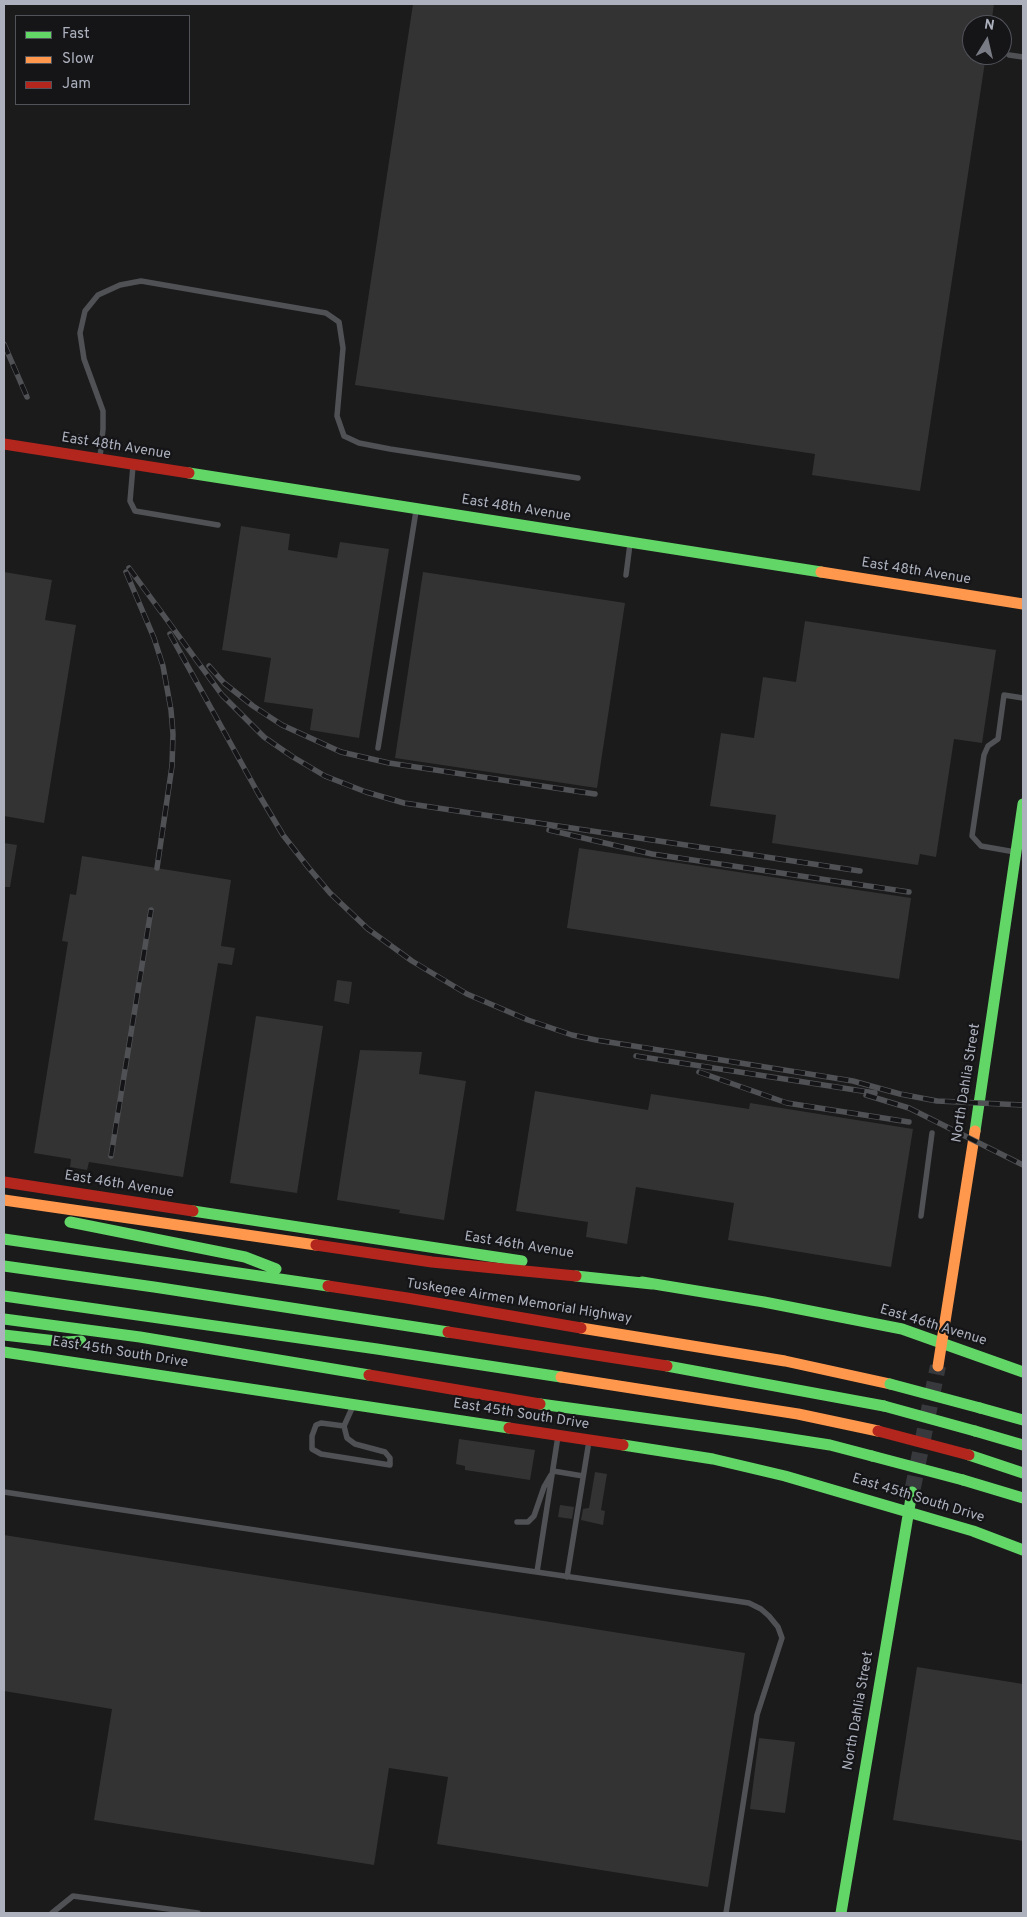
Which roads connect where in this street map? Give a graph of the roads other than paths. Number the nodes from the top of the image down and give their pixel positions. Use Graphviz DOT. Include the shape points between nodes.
graph roads {
  1 [pos="4,444"];
  2 [pos="100,459"];
  3 [pos="134,465"];
  4 [pos="578,478"];
  5 [pos="416,509"];
  6 [pos="218,525"];
  7 [pos="630,542"];
  8 [pos="626,575"];
  9 [pos="1023,604"];
  10 [pos="1023,698"];
  11 [pos="378,748"];
  12 [pos="1023,804"];
  13 [pos="1016,852"];
  14 [pos="932,1133"];
  15 [pos="4,1182"];
  16 [pos="4,1200"];
  17 [pos="4,1208"];
  18 [pos="922,1216"];
  19 [pos="4,1239"];
  20 [pos="4,1266"];
  21 [pos="314,1283"];
  22 [pos="652,1284"];
  23 [pos="4,1296"];
  24 [pos="4,1319"];
  25 [pos="4,1336"];
  26 [pos="140,1338"];
  27 [pos="942,1342"];
  28 [pos="4,1352"];
  29 [pos="938,1366"];
  30 [pos="1023,1372"];
  31 [pos="354,1404"];
  32 [pos="1023,1420"];
  33 [pos="344,1426"];
  34 [pos="558,1435"];
  35 [pos="589,1440"];
  36 [pos="1023,1445"];
  37 [pos="553,1470"];
  38 [pos="1023,1473"];
  39 [pos="583,1476"];
  40 [pos="4,1492"];
  41 [pos="912,1492"];
  42 [pos="1023,1498"];
  43 [pos="908,1514"];
  44 [pos="517,1522"];
  45 [pos="1023,1550"];
  46 [pos="537,1572"];
  47 [pos="567,1577"];
  48 [pos="52,1913"];
  49 [pos="198,1913"];
  50 [pos="726,1913"];
  51 [pos="841,1913"];
  1 -- 2 [label="main road, East 48th Avenue"];
  2 -- 3 [label="main road, East 48th Avenue"];
  2 -- 4 [label="lane" via="103,410 84,359 80,333 85,311 98,295 120,285 140,281 326,313 339,322 343,348 337,416 344,436 359,443"];
  3 -- 5 [label="main road, East 48th Avenue"];
  3 -- 6 [label="lane" via="130,501 135,511"];
  5 -- 7 [label="main road, East 48th Avenue"];
  5 -- 11 [label="lane"];
  7 -- 8 [label="lane"];
  7 -- 9 [label="main road, East 48th Avenue"];
  10 -- 13 [label="lane" via="1004,695 998,738 988,746 984,755 972,836 980,846"];
  12 -- 13 [label="main road, North Dahlia Street"];
  13 -- 27 [label="main road, North Dahlia Street"];
  14 -- 18 [label="lane"];
  15 -- 22 [label="main road, East 46th Avenue" via="586,1271"];
  16 -- 22 [label="main road" via="423,1261"];
  17 -- 21 [label="main road" via="245,1257"];
  19 -- 21 [label="main road, Tuskegee Airmen Memorial Highway"];
  20 -- 36 [label="main road, bridge" via="674,1367 884,1406"];
  21 -- 32 [label="main road, Tuskegee Airmen Memorial Highway, bridge" via="785,1360"];
  22 -- 27 [label="main road, East 46th Avenue" via="858,1320"];
  23 -- 38 [label="main road, bridge" via="798,1414 878,1431"];
  24 -- 26 [label="main road"];
  25 -- 26 [label="main road" via="65,1342"];
  26 -- 42 [label="main road, bridge" via="508,1400 830,1445"];
  27 -- 29 [label="main road, North Dahlia Street"];
  27 -- 30 [label="main road, East 46th Avenue"];
  28 -- 31 [label="main road, East 45th South Drive"];
  31 -- 33 [label="lane"];
  31 -- 34 [label="main road, East 45th South Drive"];
  33 -- 33 [label="lane" via="316,1425 312,1450 390,1465 390,1458 385,1452 348,1439"];
  34 -- 35 [label="main road, East 45th South Drive"];
  34 -- 37 [label="lane"];
  35 -- 39 [label="lane"];
  35 -- 43 [label="main road, East 45th South Drive" via="754,1468 844,1492"];
  37 -- 39 [label="lane"];
  37 -- 44 [label="lane" via="534,1516 528,1522"];
  37 -- 46 [label="lane"];
  39 -- 47 [label="lane"];
  40 -- 46 [label="lane"];
  41 -- 43 [label="main road, North Dahlia Street"];
  43 -- 45 [label="main road, East 45th South Drive" via="973,1531"];
  43 -- 51 [label="main road, North Dahlia Street"];
  46 -- 47 [label="lane"];
  47 -- 50 [label="lane" via="749,1604 769,1616 782,1634 757,1715"];
  48 -- 49 [label="lane" via="73,1896"];
}
